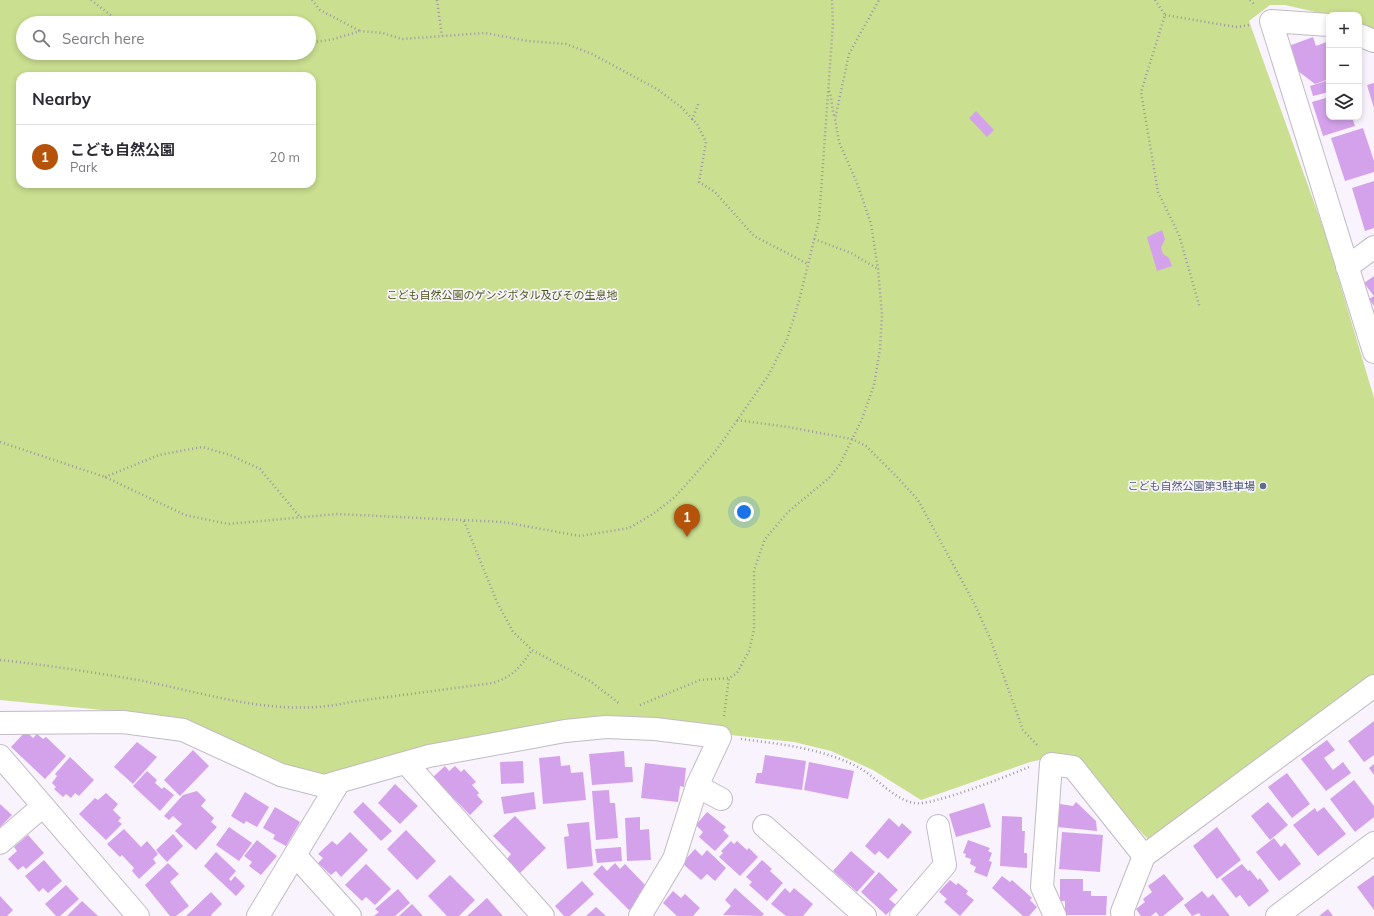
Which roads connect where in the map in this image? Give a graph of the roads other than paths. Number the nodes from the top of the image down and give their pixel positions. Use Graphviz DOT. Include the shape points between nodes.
graph roads {
  1 [pos="1326,25"];
  2 [pos="1362,36"];
  3 [pos="1374,41"];
  4 [pos="1374,247"];
  5 [pos="1347,267"];
  6 [pos="1374,352"];
  7 [pos="1374,686"];
  8 [pos="0,723"];
  9 [pos="0,756"];
  10 [pos="406,762"];
  11 [pos="339,782"];
  12 [pos="697,786"];
  13 [pos="721,799"];
  14 [pos="43,806"];
  15 [pos="764,826"];
  16 [pos="938,826"];
  17 [pos="0,843"];
  18 [pos="1374,843"];
  19 [pos="296,854"];
  20 [pos="1144,856"];
  21 [pos="138,916"];
  22 [pos="258,916"];
  23 [pos="350,916"];
  24 [pos="543,916"];
  25 [pos="640,916"];
  26 [pos="865,916"];
  27 [pos="901,916"];
  28 [pos="1055,916"];
  29 [pos="1123,916"];
  30 [pos="1277,916"];
  1 -- 5 [label="street" via="1271,21"];
  2 -- 3 [label="street"];
  4 -- 5 [label="street"];
  5 -- 6 [label="street"];
  7 -- 20 [label="street"];
  8 -- 11 [label="street" via="123,722 183,730 281,775 324,786"];
  9 -- 14 [label="street"];
  10 -- 11 [label="street"];
  10 -- 12 [label="street" via="550,734 606,727 655,729 720,737"];
  10 -- 24 [label="street"];
  11 -- 19 [label="street"];
  12 -- 13 [label="street"];
  12 -- 25 [label="street" via="674,859"];
  14 -- 17 [label="street"];
  14 -- 21 [label="street"];
  15 -- 26 [label="street"];
  16 -- 27 [label="street" via="945,865"];
  18 -- 30 [label="street"];
  19 -- 22 [label="street"];
  19 -- 23 [label="street"];
  20 -- 28 [label="street" via="1073,767 1051,764 1042,887"];
  20 -- 29 [label="street" via="1122,912"];
}
